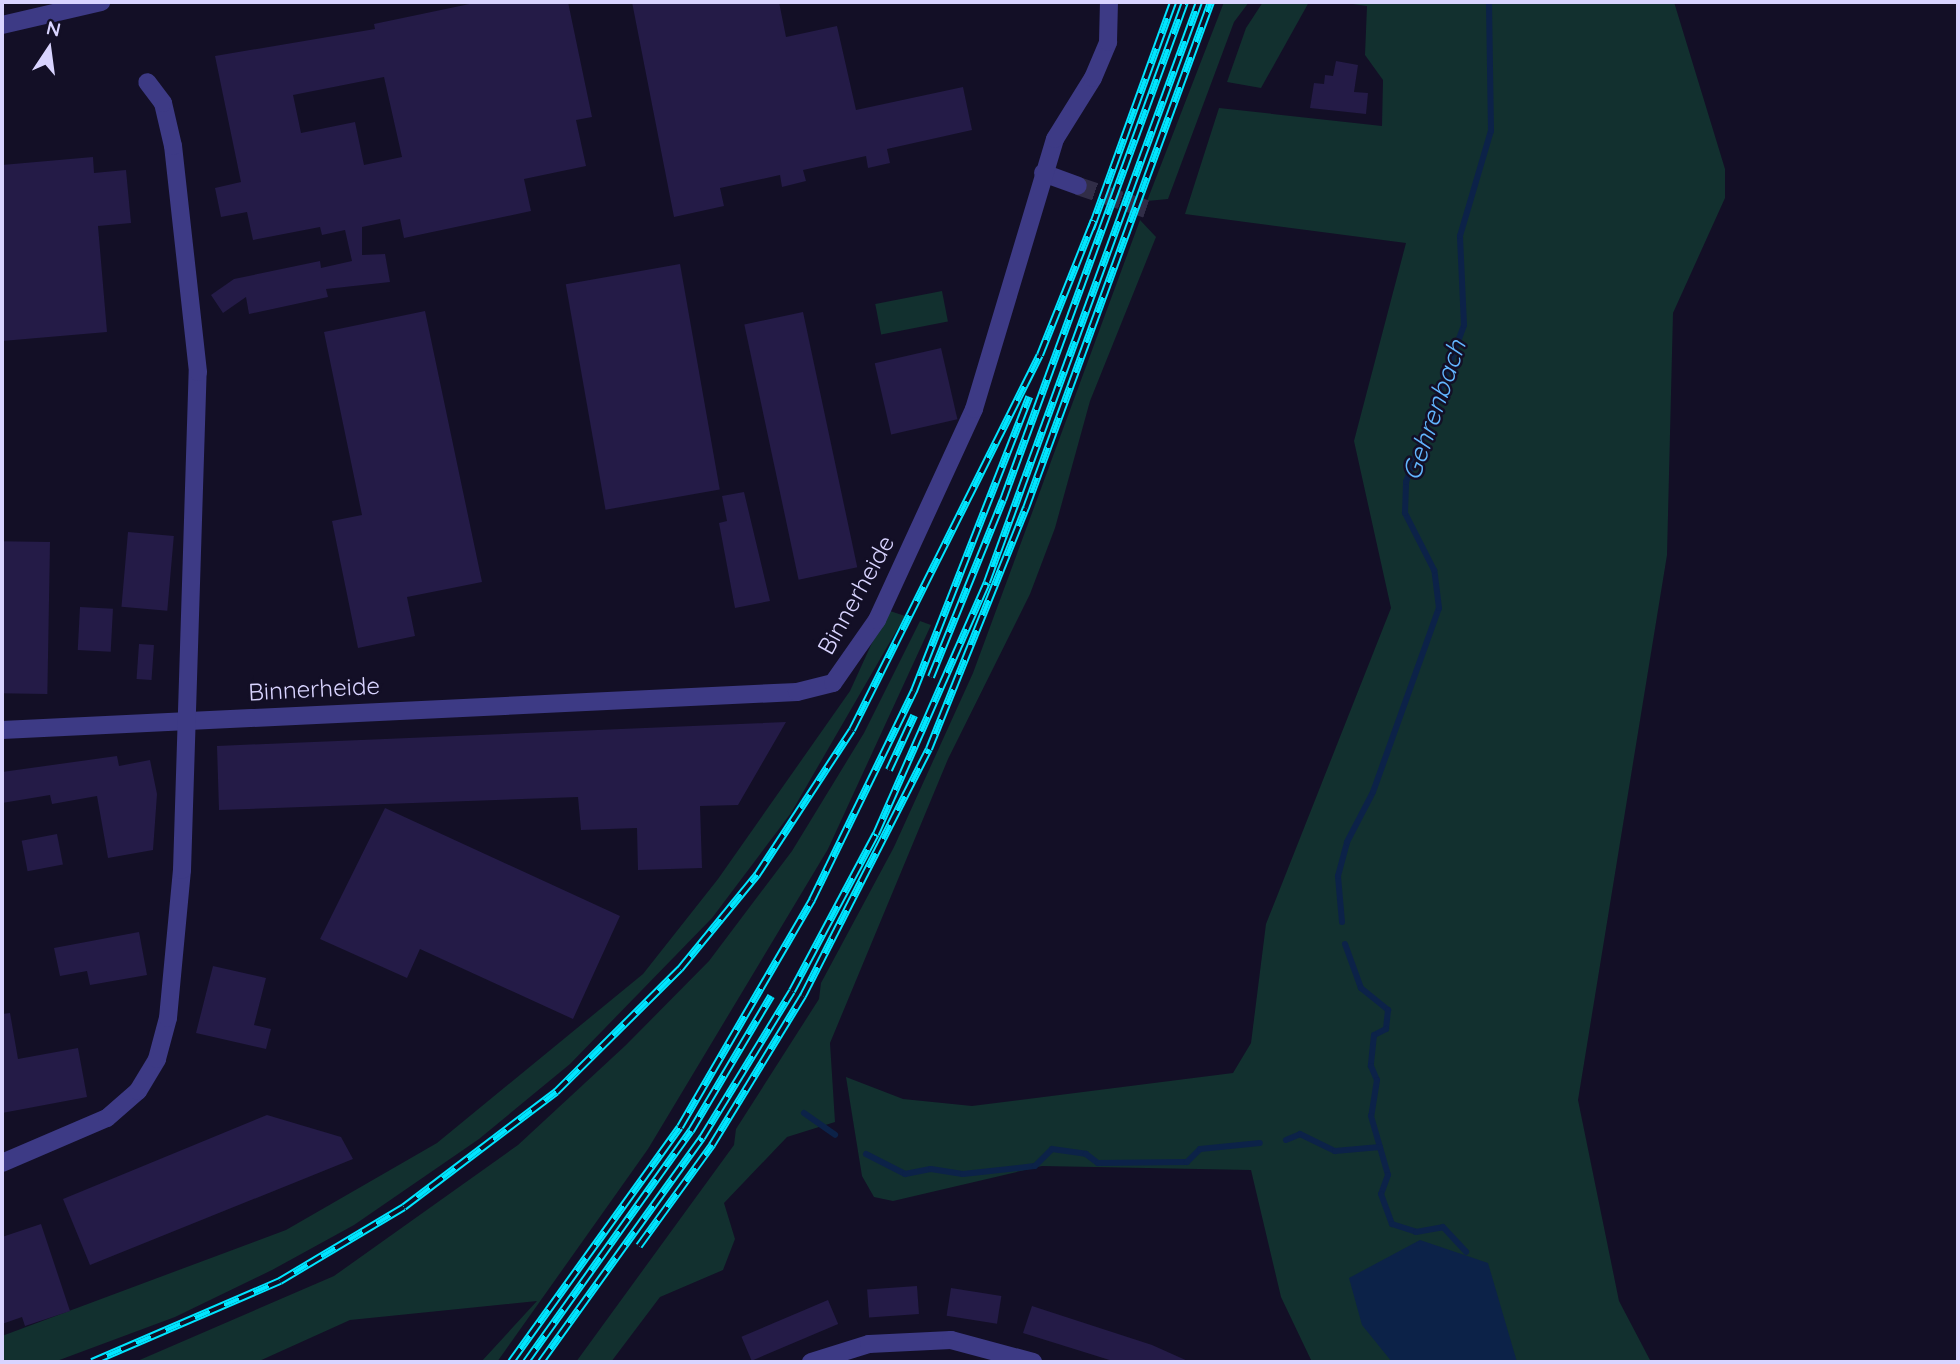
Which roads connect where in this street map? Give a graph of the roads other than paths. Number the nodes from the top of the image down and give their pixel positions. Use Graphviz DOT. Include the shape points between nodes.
graph roads {
  1 [pos="101,2"];
  2 [pos="1109,2"];
  3 [pos="2,25"];
  4 [pos="147,82"];
  5 [pos="1043,173"];
  6 [pos="1078,186"];
  7 [pos="186,719"];
  8 [pos="2,730"];
  9 [pos="2,1163"];
  10 [pos="811,1362"];
  11 [pos="1034,1362"];
  1 -- 3 [label="street"];
  2 -- 5 [label="street, Binnerheide" via="1108,42 1093,78 1055,139"];
  4 -- 7 [label="street" via="163,103 173,146 196,335"];
  5 -- 6 [label="street"];
  5 -- 7 [label="street, Binnerheide" via="974,409 877,620 834,683 797,692"];
  7 -- 8 [label="street, Binnerheide"];
  7 -- 9 [label="street" via="174,964 157,1059 138,1091 107,1118"];
  10 -- 11 [label="street" via="869,1344 951,1340"];
}
